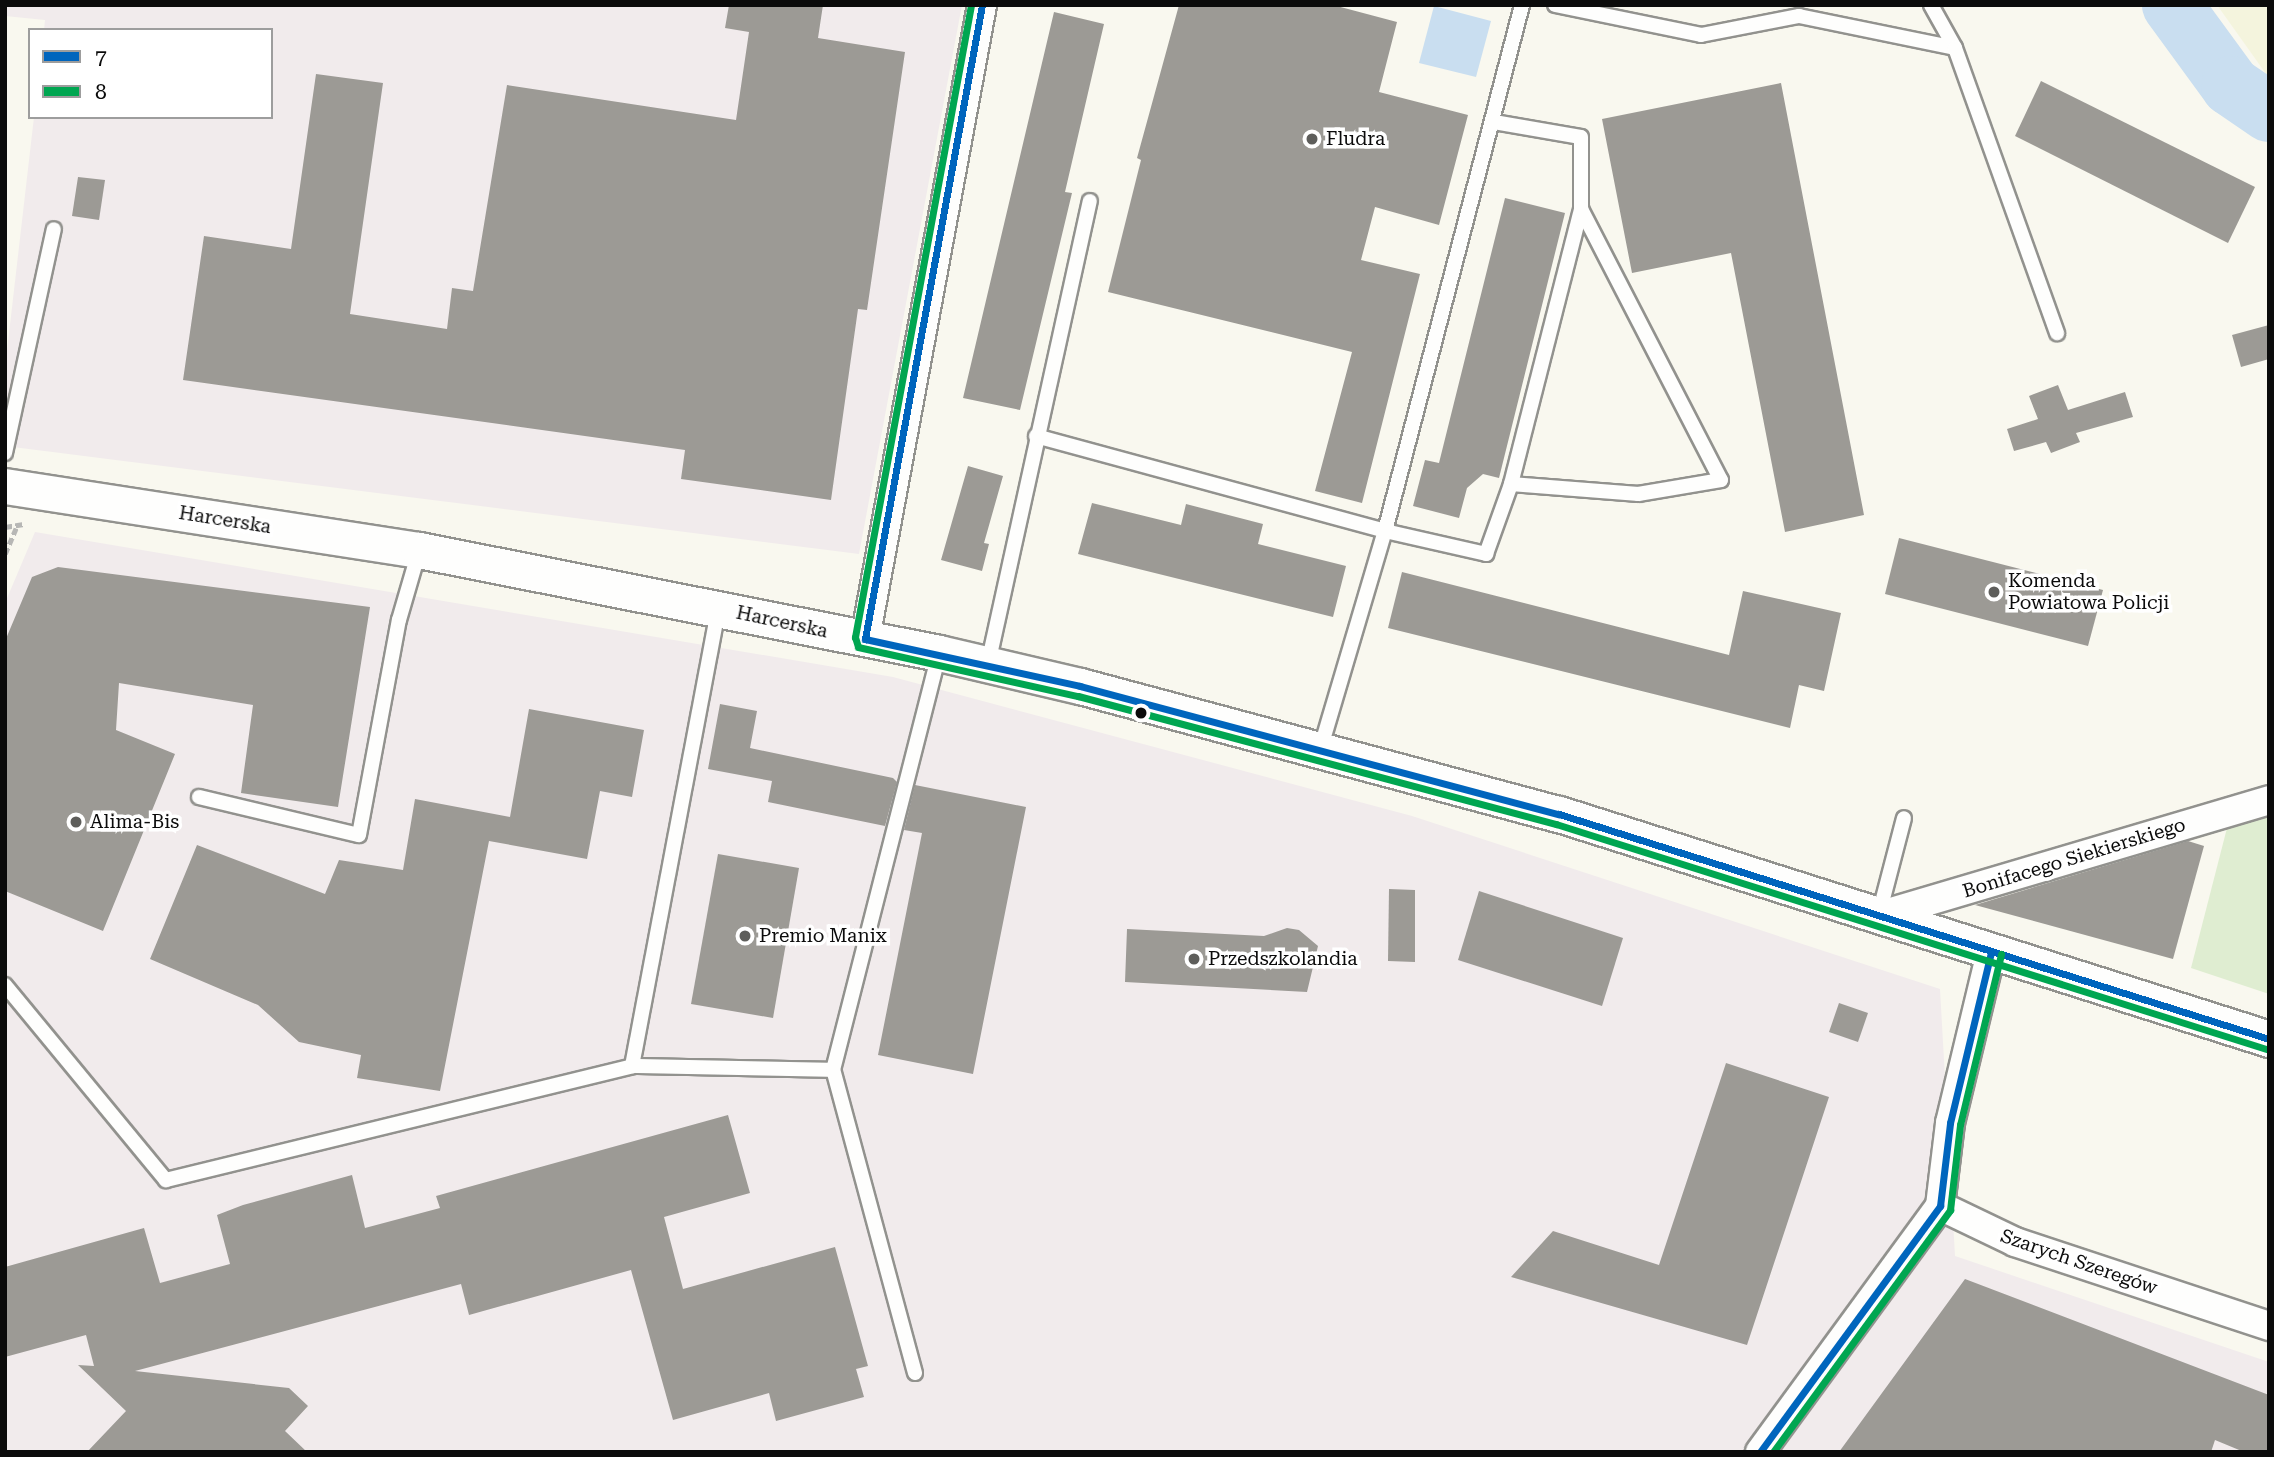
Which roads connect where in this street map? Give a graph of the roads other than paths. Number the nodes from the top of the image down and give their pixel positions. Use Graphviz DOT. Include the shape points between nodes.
graph roads {
  1 [pos="982,5"];
  2 [pos="1522,5"];
  3 [pos="1555,5"];
  4 [pos="1931,5"];
  5 [pos="1955,48"];
  6 [pos="1494,122"];
  7 [pos="1090,201"];
  8 [pos="1581,209"];
  9 [pos="54,229"];
  10 [pos="2057,332"];
  11 [pos="1036,436"];
  12 [pos="5,453"];
  13 [pos="1511,484"];
  14 [pos="5,486"];
  15 [pos="1385,531"];
  16 [pos="419,550"];
  17 [pos="718,609"];
  18 [pos="865,639"];
  19 [pos="939,653"];
  20 [pos="988,664"];
  21 [pos="1320,750"];
  22 [pos="199,797"];
  23 [pos="2269,800"];
  24 [pos="1904,818"];
  25 [pos="1878,916"];
  26 [pos="1990,952"];
  27 [pos="5,985"];
  28 [pos="2269,1039"];
  29 [pos="632,1066"];
  30 [pos="833,1070"];
  31 [pos="1940,1206"];
  32 [pos="2269,1326"];
  33 [pos="915,1373"];
  34 [pos="1760,1452"];
  1 -- 18 [label="street"];
  2 -- 6 [label="lane"];
  3 -- 5 [label="lane" via="1702,34 1799,16"];
  4 -- 5 [label="lane"];
  5 -- 10 [label="lane"];
  6 -- 8 [label="lane" via="1581,137"];
  6 -- 15 [label="lane"];
  7 -- 11 [label="lane"];
  8 -- 13 [label="lane"];
  8 -- 13 [label="lane" via="1721,480 1638,494"];
  9 -- 12 [label="lane"];
  11 -- 15 [label="lane"];
  11 -- 20 [label="lane"];
  13 -- 15 [label="lane" via="1486,554"];
  14 -- 16 [label="street, Harcerska"];
  15 -- 21 [label="lane"];
  16 -- 17 [label="street, Harcerska"];
  16 -- 22 [label="lane" via="399,620 359,835"];
  17 -- 18 [label="street, Harcerska"];
  17 -- 29 [label="lane"];
  18 -- 19 [label="street, Harcerska"];
  19 -- 20 [label="street, Harcerska"];
  19 -- 30 [label="lane"];
  20 -- 21 [label="street, Harcerska"];
  21 -- 25 [label="street, Harcerska" via="1559,814"];
  23 -- 25 [label="street, Bonifacego Siekierskiego"];
  24 -- 25 [label="lane"];
  25 -- 26 [label="street, Harcerska"];
  26 -- 28 [label="street, Harcerska"];
  26 -- 31 [label="street" via="1950,1123"];
  27 -- 29 [label="lane" via="166,1180"];
  29 -- 30 [label="lane"];
  30 -- 33 [label="lane"];
  31 -- 32 [label="street, Szarych Szeregów" via="2015,1242"];
  31 -- 34 [label="street"];
}
